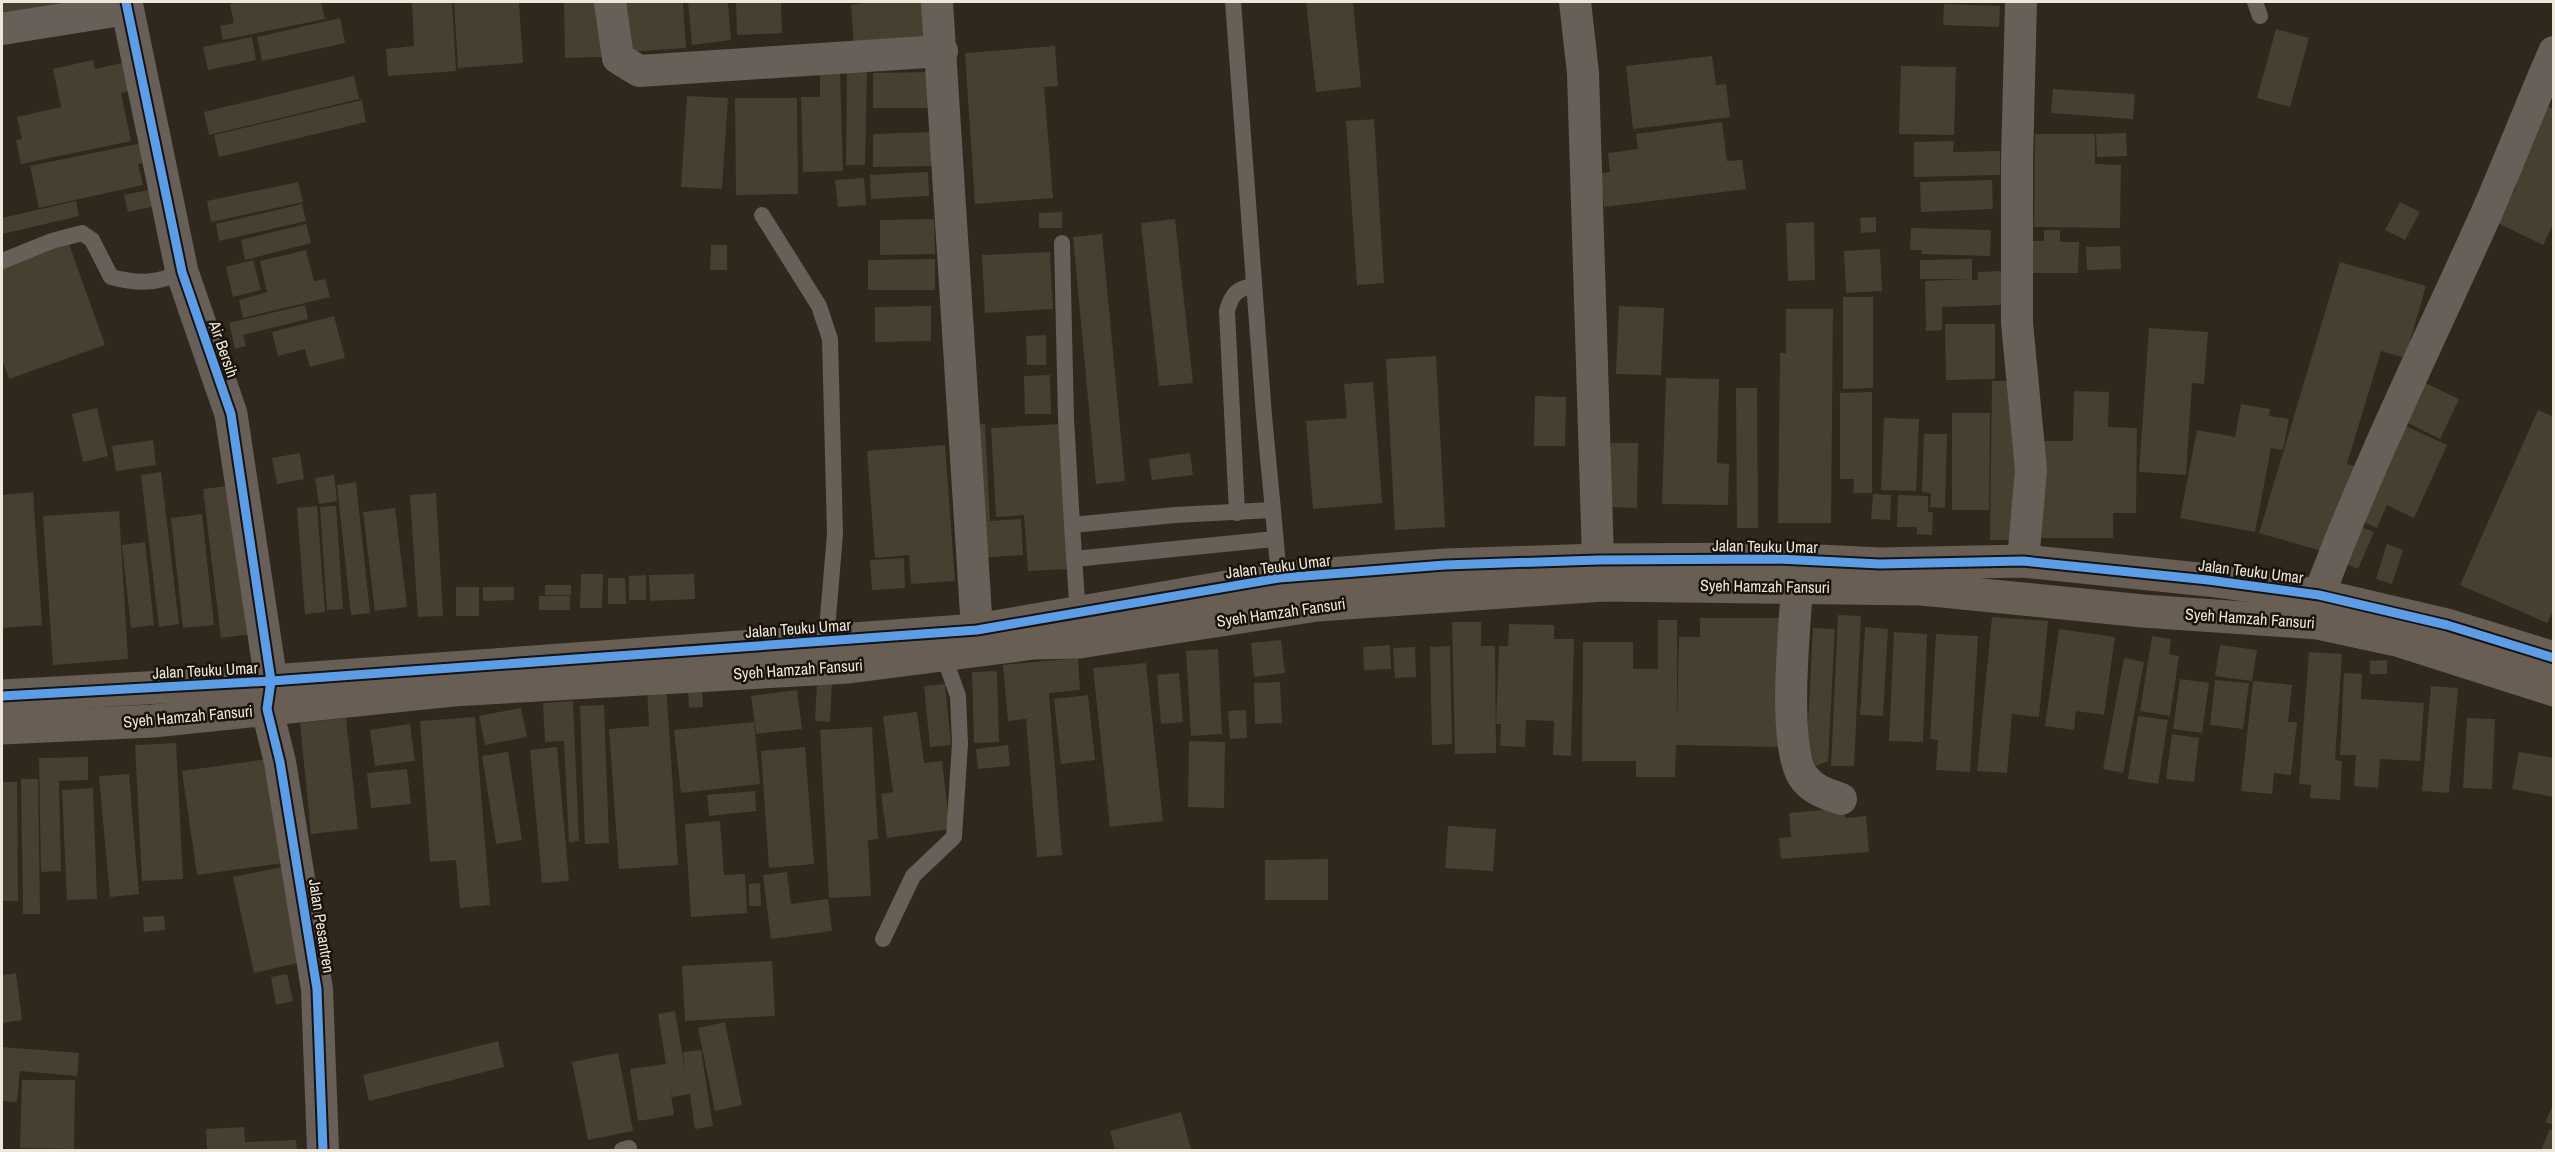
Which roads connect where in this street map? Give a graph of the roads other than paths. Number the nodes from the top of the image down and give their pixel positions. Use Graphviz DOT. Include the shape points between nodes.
graph roads {
  1 [pos="610,2"];
  2 [pos="937,2"];
  3 [pos="1233,2"];
  4 [pos="1575,2"];
  5 [pos="2021,2"];
  6 [pos="126,5"];
  7 [pos="2,29"];
  8 [pos="942,51"];
  9 [pos="2553,52"];
  10 [pos="762,215"];
  11 [pos="1062,243"];
  12 [pos="2,261"];
  13 [pos="182,273"];
  14 [pos="1254,286"];
  15 [pos="1273,510"];
  16 [pos="1238,513"];
  17 [pos="1072,525"];
  18 [pos="1275,538"];
  19 [pos="1074,559"];
  20 [pos="1598,561"];
  21 [pos="2023,561"];
  22 [pos="1279,578"];
  23 [pos="1797,586"];
  24 [pos="2319,595"];
  25 [pos="1079,627"];
  26 [pos="977,630"];
  27 [pos="826,641"];
  28 [pos="943,654"];
  29 [pos="2553,658"];
  30 [pos="2553,690"];
  31 [pos="269,695"];
  32 [pos="2,696"];
  33 [pos="2,728"];
  34 [pos="1841,799"];
  35 [pos="883,939"];
  36 [pos="323,1150"];
  1 -- 8 [label="street" via="618,57 639,70"];
  2 -- 8 [label="street"];
  3 -- 14 [label="lane"];
  4 -- 20 [label="street" via="1583,73"];
  5 -- 21 [label="street" via="2017,322 2031,470"];
  6 -- 7 [label="street"];
  6 -- 13 [label="street, Air Bersih"];
  8 -- 26 [label="street"];
  9 -- 24 [label="street" via="2487,211 2408,380"];
  10 -- 27 [label="lane" via="819,306 830,339 835,534"];
  11 -- 17 [label="lane"];
  12 -- 13 [label="lane" via="82,233 92,240 111,277 137,283"];
  13 -- 31 [label="street, Air Bersih" via="231,414"];
  14 -- 15 [label="lane"];
  14 -- 16 [label="lane" via="1234,293 1227,311"];
  15 -- 16 [label="lane"];
  15 -- 18 [label="lane"];
  16 -- 17 [label="lane"];
  17 -- 19 [label="lane"];
  18 -- 19 [label="lane"];
  18 -- 22 [label="lane"];
  19 -- 25 [label="lane"];
  20 -- 21 [label="highway, Jalan Teuku Umar"];
  20 -- 22 [label="highway, Jalan Teuku Umar" via="1445,565"];
  21 -- 24 [label="highway, Jalan Teuku Umar"];
  22 -- 25 [label="highway, Jalan Teuku Umar"];
  23 -- 25 [label="highway, Syeh Hamzah Fansuri" via="1604,585"];
  23 -- 30 [label="highway, Syeh Hamzah Fansuri" via="1922,589 2143,611 2318,623 2397,640"];
  23 -- 34 [label="street" via="1792,716 1796,758 1804,778 1818,791"];
  24 -- 29 [label="highway, Jalan Teuku Umar" via="2447,625"];
  25 -- 26 [label="highway, Jalan Teuku Umar"];
  25 -- 28 [label="highway, Syeh Hamzah Fansuri" via="1034,643"];
  26 -- 27 [label="highway, Jalan Teuku Umar"];
  27 -- 31 [label="highway, Jalan Teuku Umar"];
  28 -- 31 [label="highway, Syeh Hamzah Fansuri" via="849,667 453,690"];
  28 -- 35 [label="lane" via="958,696 960,744 954,837 914,876"];
  31 -- 32 [label="highway, Jalan Teuku Umar"];
  31 -- 33 [label="highway, Syeh Hamzah Fansuri" via="153,721"];
  31 -- 36 [label="street, Jalan Pesantren" via="316,989"];
}
